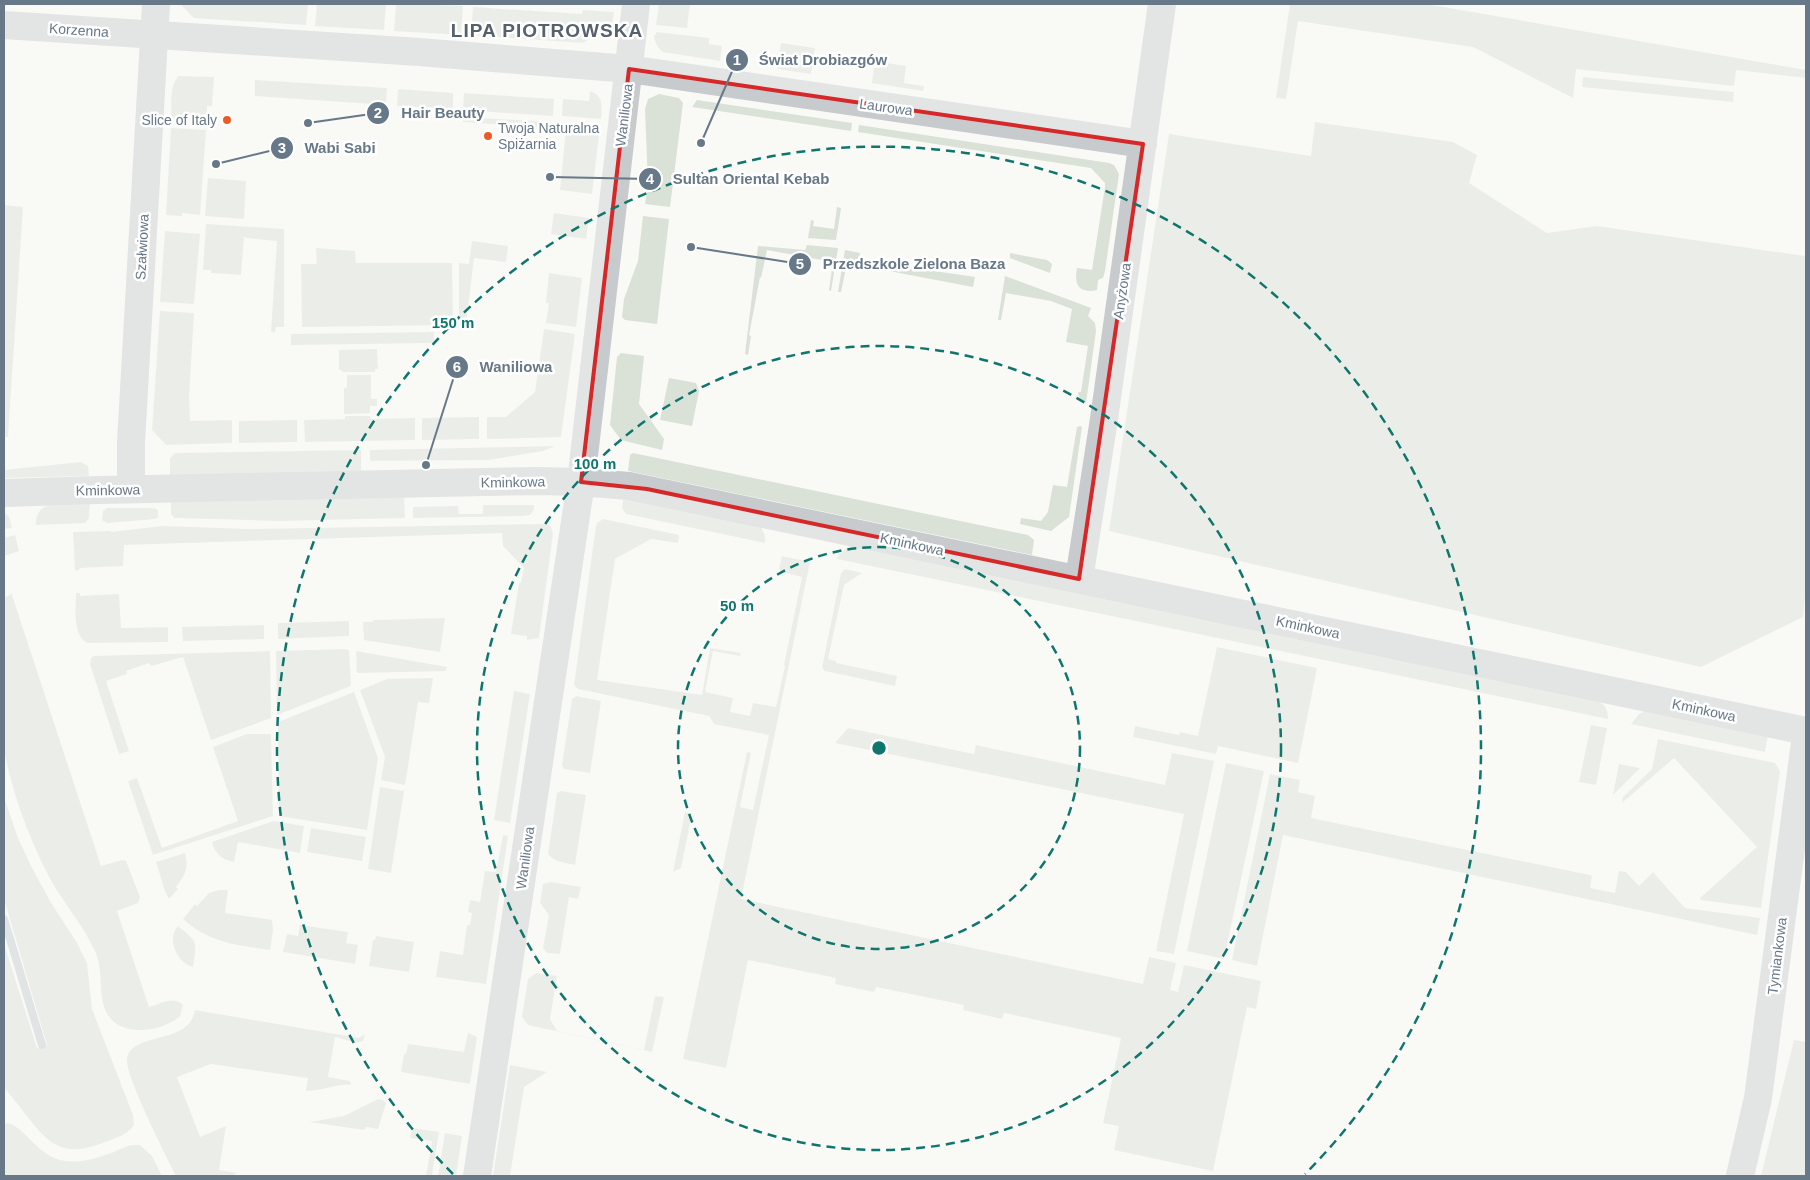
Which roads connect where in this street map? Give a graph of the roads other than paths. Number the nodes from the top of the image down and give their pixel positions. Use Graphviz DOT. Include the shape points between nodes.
graph roads {
  1 [pos="156,4"];
  2 [pos="636,4"];
  3 [pos="1162,4"];
  4 [pos="4,25"];
  5 [pos="155,36"];
  6 [pos="629,68"];
  7 [pos="1142,144"];
  8 [pos="581,482"];
  9 [pos="131,489"];
  10 [pos="4,494"];
  11 [pos="1079,579"];
  12 [pos="1806,733"];
  13 [pos="477,1176"];
  14 [pos="1740,1176"];
  1 -- 5 [label="street, Szałwiowa"];
  2 -- 6 [label="street, Waniliowa"];
  3 -- 7 [label="street, Anyżowa"];
  4 -- 5 [label="street, Korzenna"];
  5 -- 6 [label="street, Korzenna"];
  5 -- 9 [label="street, Szałwiowa"];
  6 -- 7 [label="street, Laurowa"];
  6 -- 8 [label="street, Waniliowa"];
  7 -- 11 [label="street, Anyżowa"];
  8 -- 9 [label="street, Kminkowa"];
  8 -- 11 [label="street, Kminkowa" via="647,488"];
  8 -- 13 [label="street, Waniliowa"];
  9 -- 10 [label="street, Kminkowa"];
  11 -- 12 [label="street, Kminkowa"];
  12 -- 14 [label="street, Tymiankowa" via="1758,1098"];
}
